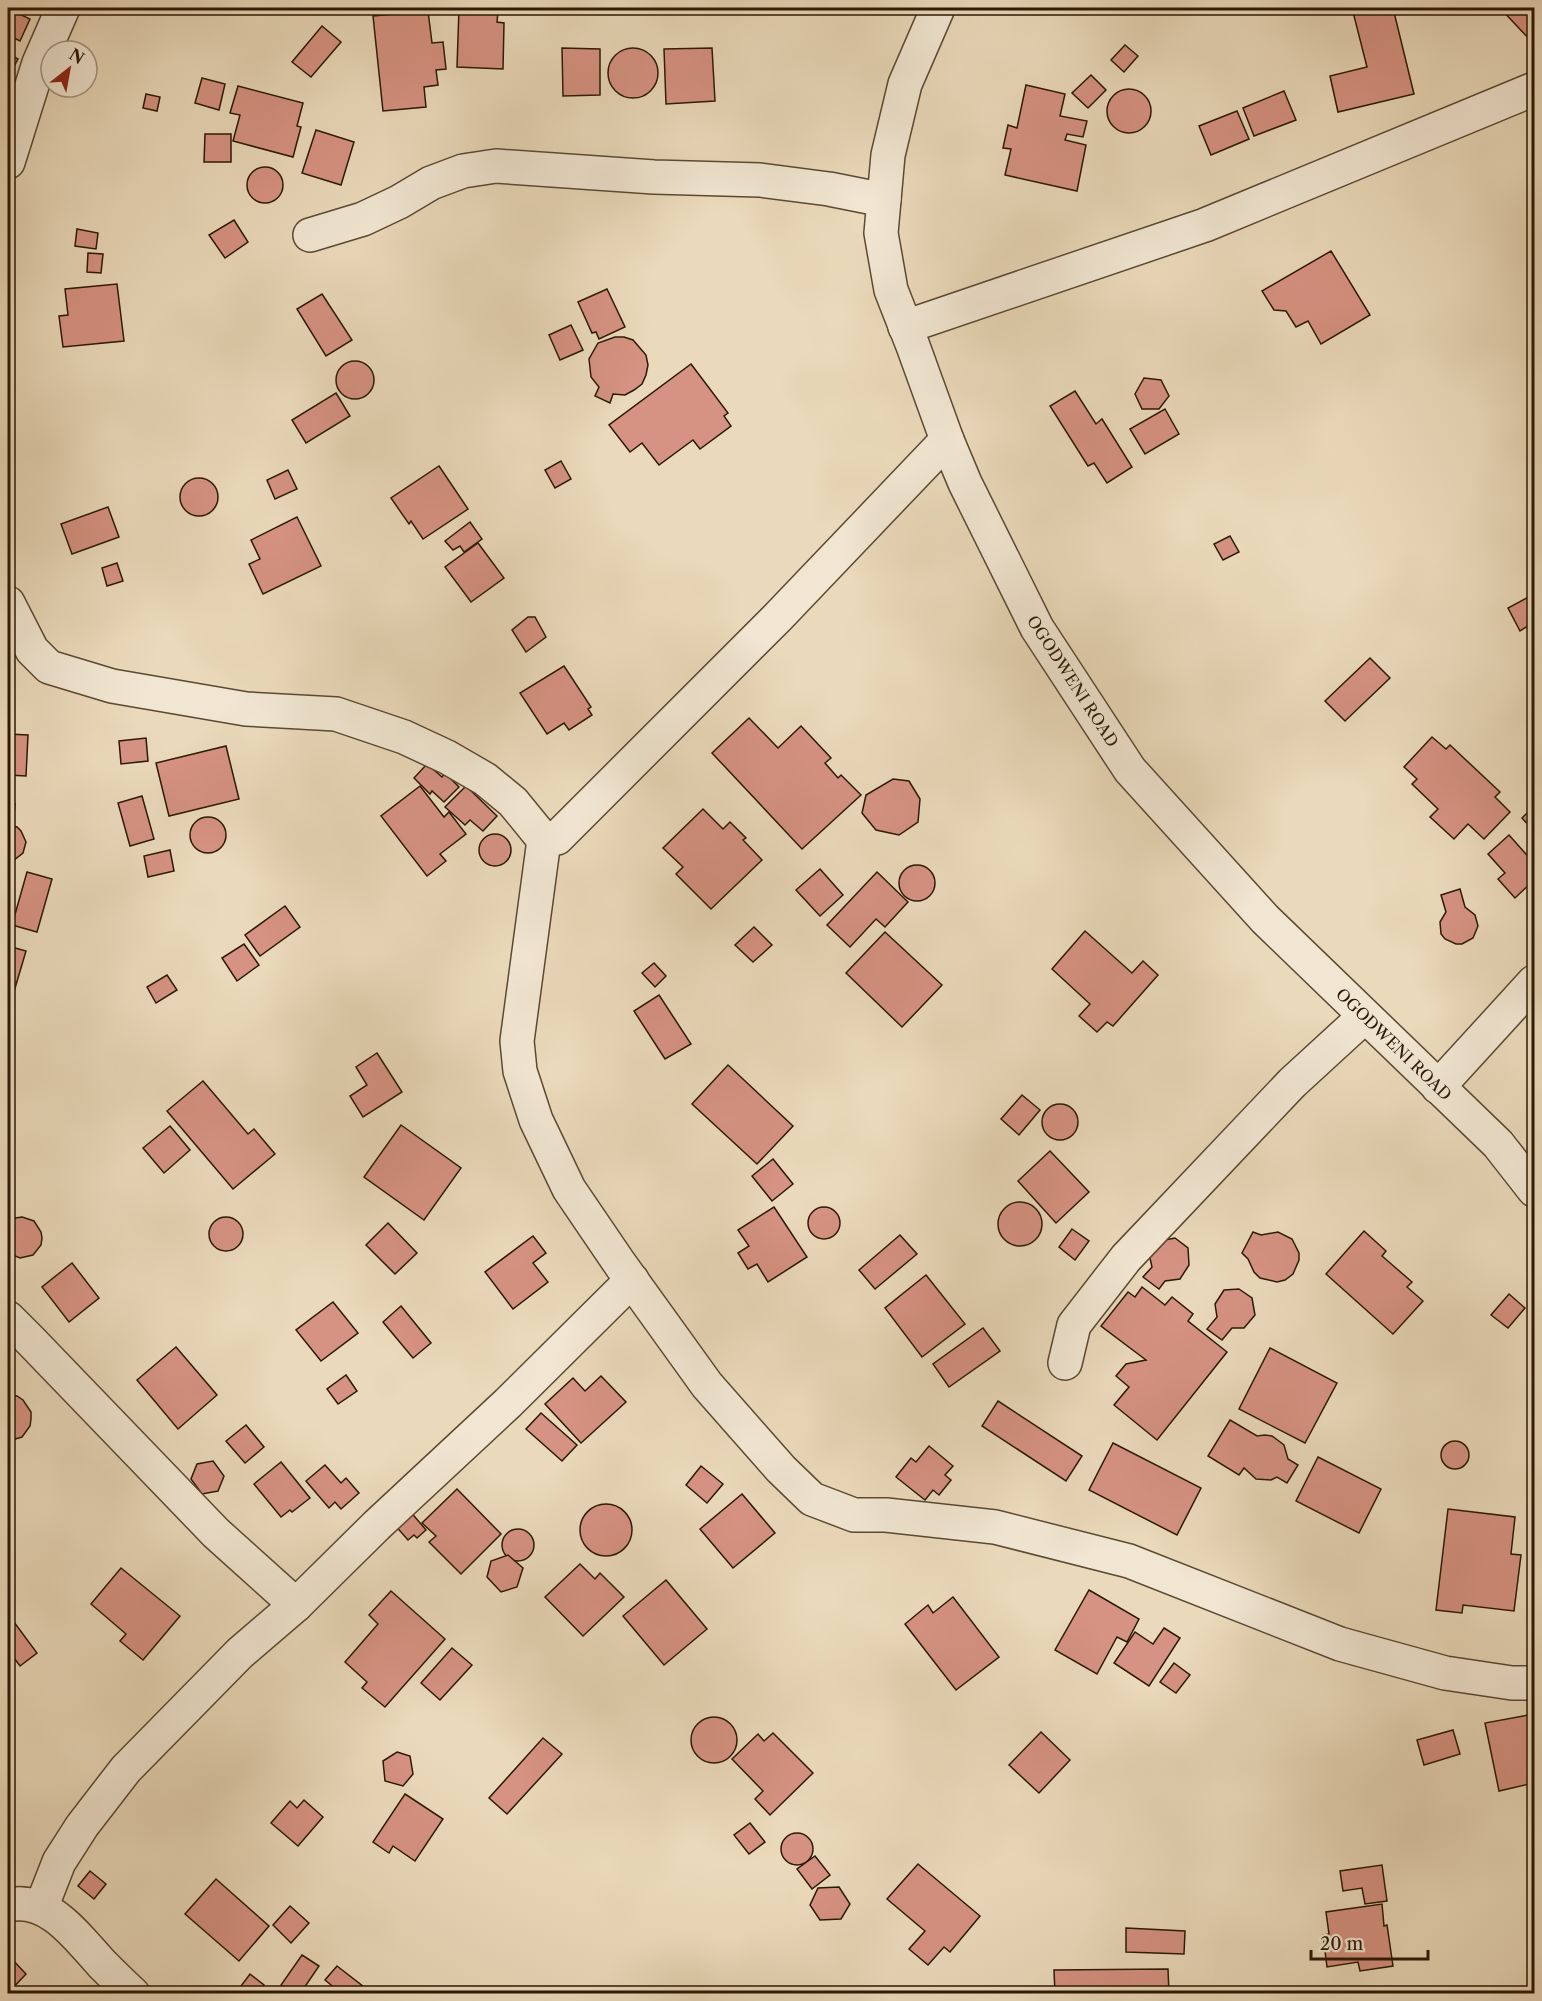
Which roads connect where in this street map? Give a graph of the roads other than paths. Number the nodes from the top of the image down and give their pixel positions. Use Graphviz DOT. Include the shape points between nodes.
graph roads {
  1 [pos="63,8"];
  2 [pos="938,8"];
  3 [pos="1534,89"];
  4 [pos="8,162"];
  5 [pos="884,200"];
  6 [pos="310,234"];
  7 [pos="905,327"];
  8 [pos="947,440"];
  9 [pos="8,603"];
  10 [pos="544,840"];
  11 [pos="1534,982"];
  12 [pos="1365,1016"];
  13 [pos="1438,1087"];
  14 [pos="1534,1190"];
  15 [pos="632,1280"];
  16 [pos="8,1318"];
  17 [pos="1065,1363"];
  18 [pos="296,1605"];
  19 [pos="1534,1683"];
  20 [pos="8,1905"];
  21 [pos="41,1908"];
  22 [pos="133,1994"];
  1 -- 4 [label="street" via="39,63"];
  2 -- 5 [label="street, OGODWENI ROAD" via="905,84 888,155"];
  3 -- 7 [label="street" via="1205,225"];
  5 -- 6 [label="street" via="760,180 496,166 463,171 431,183 363,219"];
  5 -- 7 [label="street, OGODWENI ROAD" via="881,233 891,290"];
  7 -- 8 [label="street, OGODWENI ROAD"];
  8 -- 10 [label="street" via="786,609 557,838"];
  8 -- 12 [label="street, OGODWENI ROAD" via="1037,628 1130,770 1265,919"];
  9 -- 10 [label="street" via="32,650 49,667 112,686 246,709 336,714 404,737 485,779 513,802"];
  10 -- 15 [label="street" via="517,1041 520,1071 536,1119 569,1189"];
  11 -- 13 [label="street"];
  12 -- 13 [label="street, OGODWENI ROAD"];
  12 -- 17 [label="street" via="1292,1083 1126,1258 1074,1324"];
  13 -- 14 [label="street, OGODWENI ROAD" via="1498,1144"];
  15 -- 18 [label="street"];
  15 -- 19 [label="street" via="707,1385 812,1499 854,1515 995,1527 1130,1561 1340,1644 1445,1673"];
  16 -- 18 [label="street" via="216,1533"];
  18 -- 21 [label="street" via="240,1653 126,1769 59,1862"];
  20 -- 21 [label="street"];
  21 -- 22 [label="street" via="62,1922"];
}
